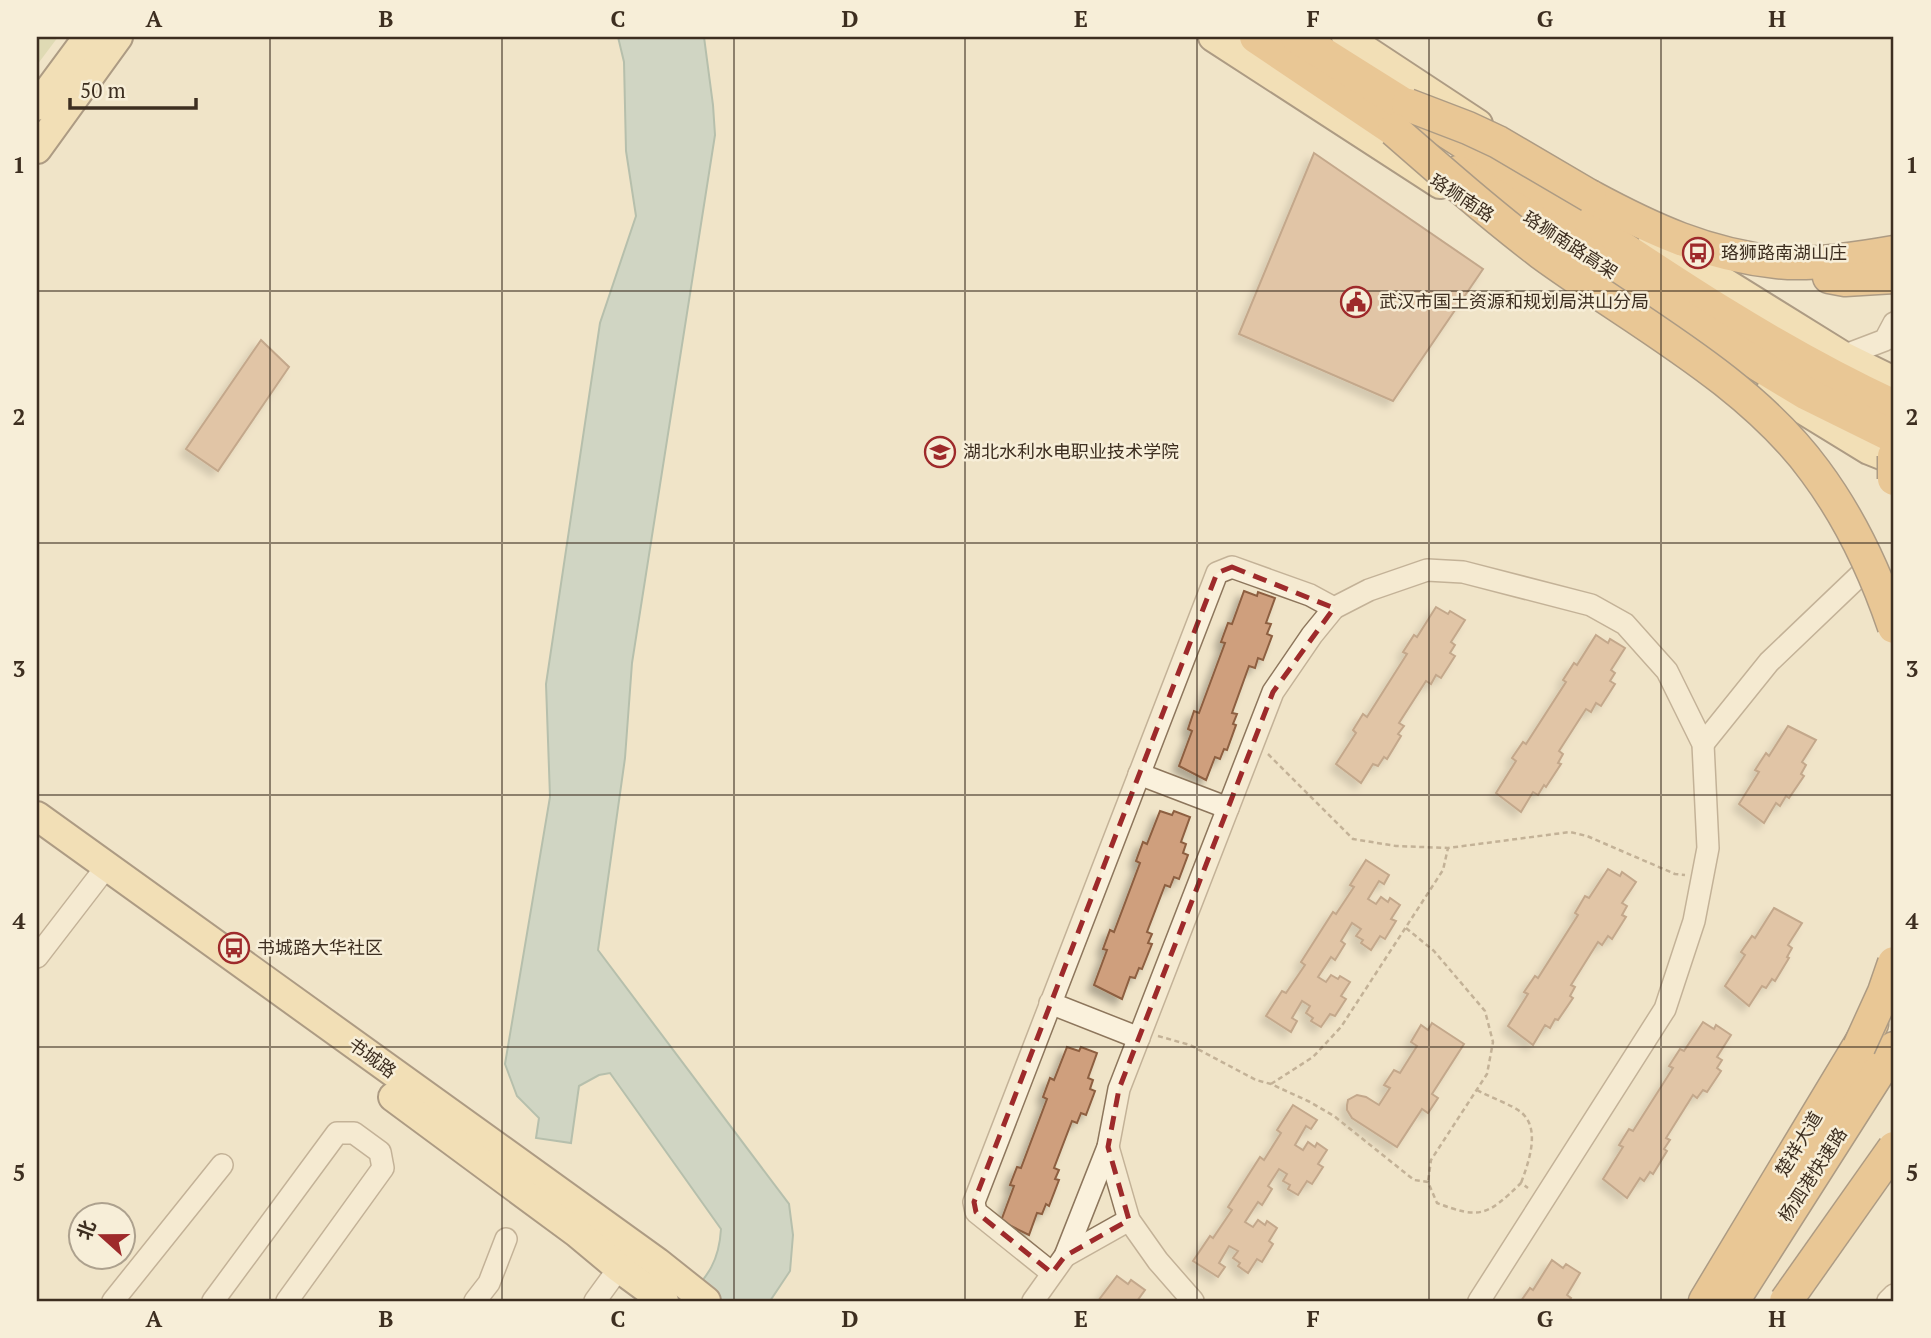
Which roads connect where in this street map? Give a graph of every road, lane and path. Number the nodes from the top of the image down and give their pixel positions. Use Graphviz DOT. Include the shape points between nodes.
graph roads {
  1 [pos="88,37"];
  2 [pos="118,37"];
  3 [pos="1213,37"];
  4 [pos="1256,37"];
  5 [pos="1297,37"];
  6 [pos="1346,37"];
  7 [pos="37,106"];
  8 [pos="1401,118"];
  9 [pos="37,149"];
  10 [pos="1894,251"];
  11 [pos="1778,263"];
  12 [pos="1894,277"];
  13 [pos="1890,331"];
  14 [pos="1843,356"];
  15 [pos="1894,381"];
  16 [pos="1894,406"];
  17 [pos="1894,437"];
  18 [pos="1894,458"];
  19 [pos="1894,480"];
  20 [pos="1851,525"];
  21 [pos="1859,576"];
  22 [pos="1894,586"];
  23 [pos="1334,608"];
  24 [pos="1894,627"];
  25 [pos="1254,740"];
  26 [pos="1703,744"];
  27 [pos="1139,774"];
  28 [pos="1228,808"];
  29 [pos="37,816"];
  30 [pos="37,838"];
  31 [pos="1448,848"];
  32 [pos="101,873"];
  33 [pos="1703,875"];
  34 [pos="1406,928"];
  35 [pos="37,957"];
  36 [pos="1894,963"];
  37 [pos="1894,987"];
  38 [pos="1051,1003"];
  39 [pos="1140,1035"];
  40 [pos="1894,1048"];
  41 [pos="1271,1084"];
  42 [pos="1477,1090"];
  43 [pos="1108,1147"];
  44 [pos="1894,1147"];
  45 [pos="222,1164"];
  46 [pos="1428,1182"];
  47 [pos="1521,1183"];
  48 [pos="1545,1199"];
  49 [pos="1129,1220"];
  50 [pos="506,1239"];
  51 [pos="624,1256"];
  52 [pos="1065,1256"];
  53 [pos="1052,1273"];
  54 [pos="664,1290"];
  55 [pos="1894,1295"];
  56 [pos="113,1301"];
  57 [pos="212,1301"];
  58 [pos="287,1301"];
  59 [pos="475,1301"];
  60 [pos="595,1301"];
  61 [pos="1033,1301"];
  62 [pos="1193,1301"];
  63 [pos="1479,1301"];
  64 [pos="1705,1301"];
  65 [pos="1726,1301"];
  66 [pos="1733,1301"];
  67 [pos="1786,1301"];
  68 [pos="1800,1301"];
  69 [pos="1888,1301"];
  1 -- 7 [label="main road"];
  2 -- 9 [label="main road"];
  3 -- 18 [label="main road, 珞狮南路" via="1556,259 1869,450"];
  4 -- 8 [label="highway, 珞狮南路高架"];
  5 -- 8 [label="highway, 珞狮南路高架"];
  6 -- 14 [label="main road"];
  8 -- 11 [label="highway, bridge" via="1468,128 1644,226 1713,249"];
  8 -- 16 [label="highway, 珞狮南路高架, bridge" via="1780,347"];
  8 -- 17 [label="highway, 珞狮南路高架, bridge" via="1739,353 1807,394"];
  8 -- 20 [label="highway, bridge" via="1460,187 1541,252 1693,357 1778,428 1814,469"];
  10 -- 11 [label="highway" via="1853,259"];
  11 -- 12 [label="highway" via="1845,280"];
  13 -- 14 [label="street"];
  13 -- 15 [label="street"];
  14 -- 15 [label="main road"];
  18 -- 19 [label="highway, bridge"];
  20 -- 22 [label="highway, bridge"];
  20 -- 24 [label="highway, bridge"];
  21 -- 26 [label="street" via="1769,662"];
  23 -- 25 [label="street" via="1273,692"];
  23 -- 26 [label="street" via="1427,569 1463,572 1591,605 1625,624 1667,671"];
  23 -- 27 [label="street" via="1232,567 1217,573"];
  25 -- 28 [label="street"];
  25 -- 31 [label="path" via="1353,839"];
  26 -- 33 [label="street" via="1708,848"];
  27 -- 28 [label="street"];
  27 -- 38 [label="street"];
  28 -- 39 [label="street"];
  29 -- 32 [label="main road, 书城路"];
  30 -- 32 [label="main road, 书城路"];
  31 -- 33 [label="path" via="1570,832 1675,874"];
  31 -- 34 [label="path" via="1443,870"];
  32 -- 35 [label="street"];
  32 -- 51 [label="main road, 书城路" via="566,1225"];
  33 -- 48 [label="street" via="1694,921 1665,1009"];
  34 -- 41 [label="path" via="1341,1027 1313,1056"];
  34 -- 42 [label="path" via="1434,951 1485,1011 1493,1042 1488,1074"];
  36 -- 65 [label="highway, bridge" via="1859,1046"];
  37 -- 64 [label="highway, 楚祥大道"];
  38 -- 39 [label="street"];
  38 -- 53 [label="street" via="974,1202 976,1212"];
  39 -- 41 [label="path" via="1190,1045"];
  39 -- 43 [label="street" via="1119,1090"];
  40 -- 66 [label="highway, 杨泗港快速路"];
  41 -- 46 [label="path" via="1334,1116 1414,1180"];
  42 -- 46 [label="path" via="1431,1160"];
  42 -- 47 [label="path" via="1523,1113 1531,1127 1531,1155"];
  43 -- 49 [label="street"];
  43 -- 52 [label="street"];
  44 -- 67 [label="highway, bridge"];
  44 -- 68 [label="highway"];
  45 -- 56 [label="street"];
  46 -- 47 [label="path" via="1437,1203 1466,1214 1496,1208"];
  47 -- 48 [label="path"];
  48 -- 63 [label="street"];
  49 -- 52 [label="street"];
  49 -- 62 [label="street"];
  50 -- 59 [label="street" via="488,1283"];
  51 -- 54 [label="main road, 书城路"];
  51 -- 60 [label="street"];
  52 -- 53 [label="street"];
  53 -- 61 [label="street"];
  55 -- 69 [label="street"];
  57 -- 58 [label="street" via="337,1133 354,1133 380,1152 383,1168"];
}
